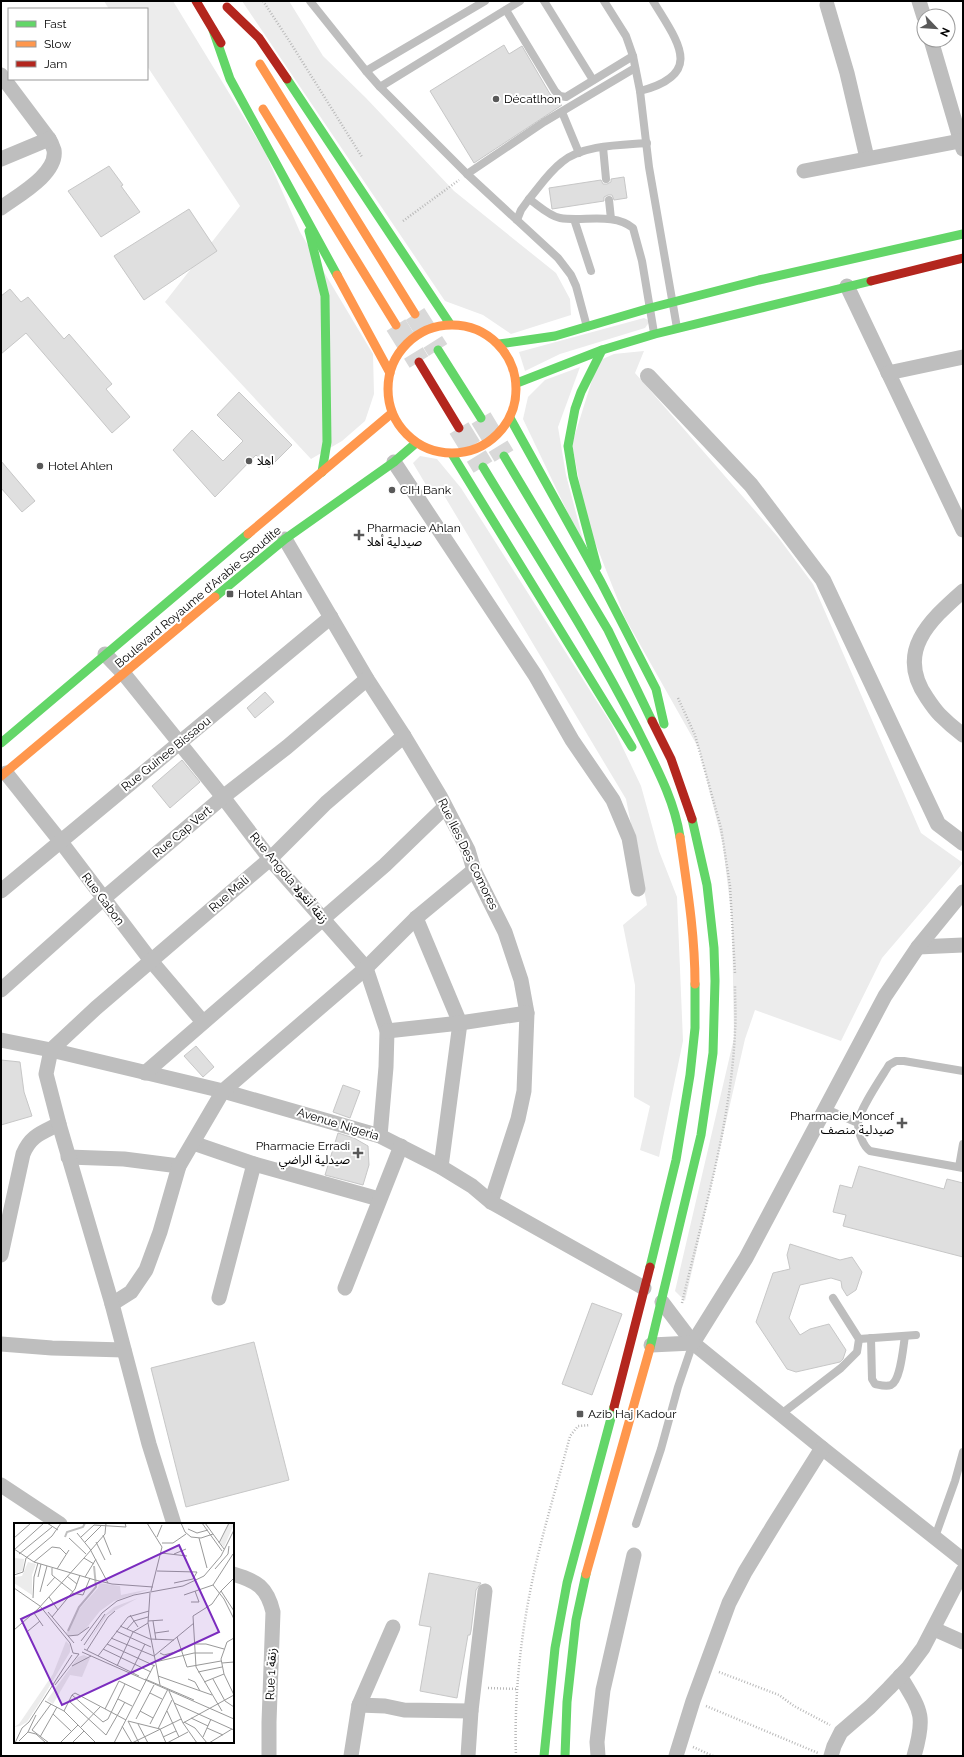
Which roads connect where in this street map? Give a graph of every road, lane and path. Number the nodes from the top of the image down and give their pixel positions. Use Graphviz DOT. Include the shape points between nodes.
graph roads {
  1 [pos="196,1"];
  2 [pos="263,1"];
  3 [pos="310,1"];
  4 [pos="486,1"];
  5 [pos="520,1"];
  6 [pos="544,1"];
  7 [pos="604,1"];
  8 [pos="653,1"];
  9 [pos="225,4"];
  10 [pos="827,5"];
  11 [pos="506,10"];
  12 [pos="214,30"];
  13 [pos="242,34"];
  14 [pos="933,48"];
  15 [pos="254,54"];
  16 [pos="633,56"];
  17 [pos="234,63"];
  18 [pos="635,68"];
  19 [pos="366,71"];
  20 [pos="2,79"];
  21 [pos="593,80"];
  22 [pos="380,87"];
  23 [pos="640,91"];
  24 [pos="259,104"];
  25 [pos="562,112"];
  26 [pos="49,139"];
  27 [pos="647,143"];
  28 [pos="962,145"];
  29 [pos="603,147"];
  30 [pos="579,153"];
  31 [pos="867,158"];
  32 [pos="1,159"];
  33 [pos="365,162"];
  34 [pos="804,171"];
  35 [pos="467,174"];
  36 [pos="606,180"];
  37 [pos="528,199"];
  38 [pos="609,200"];
  39 [pos="1,208"];
  40 [pos="399,215"];
  41 [pos="306,217"];
  42 [pos="574,219"];
  43 [pos="611,219"];
  44 [pos="517,220"];
  45 [pos="963,234"];
  46 [pos="963,258"];
  47 [pos="591,271"];
  48 [pos="847,286"];
  49 [pos="672,303"];
  50 [pos="650,308"];
  51 [pos="415,314"];
  52 [pos="450,324"];
  53 [pos="396,325"];
  54 [pos="587,328"];
  55 [pos="677,329"];
  56 [pos="654,334"];
  57 [pos="499,344"];
  58 [pos="438,350"];
  59 [pos="602,350"];
  60 [pos="963,357"];
  61 [pos="419,362"];
  62 [pos="390,372"];
  63 [pos="888,373"];
  64 [pos="517,383"];
  65 [pos="392,413"];
  66 [pos="481,418"];
  67 [pos="510,418"];
  68 [pos="459,428"];
  69 [pos="416,443"];
  70 [pos="452,454"];
  71 [pos="504,456"];
  72 [pos="394,462"];
  73 [pos="483,467"];
  74 [pos="322,472"];
  75 [pos="963,530"];
  76 [pos="285,539"];
  77 [pos="601,582"];
  78 [pos="963,591"];
  79 [pos="331,617"];
  80 [pos="106,654"];
  81 [pos="124,674"];
  82 [pos="367,679"];
  83 [pos="963,735"];
  84 [pos="404,736"];
  85 [pos="180,742"];
  86 [pos="1,743"];
  87 [pos="638,757"];
  88 [pos="671,759"];
  89 [pos="4,774"];
  90 [pos="650,776"];
  91 [pos="224,797"];
  92 [pos="446,807"];
  93 [pos="677,820"];
  94 [pos="61,842"];
  95 [pos="270,859"];
  96 [pos="474,870"];
  97 [pos="638,889"];
  98 [pos="1,891"];
  99 [pos="963,892"];
  100 [pos="103,899"];
  101 [pos="323,918"];
  102 [pos="416,918"];
  103 [pos="963,945"];
  104 [pos="918,947"];
  105 [pos="152,962"];
  106 [pos="366,968"];
  107 [pos="1,990"];
  108 [pos="527,1014"];
  109 [pos="203,1022"];
  110 [pos="460,1023"];
  111 [pos="387,1031"];
  112 [pos="1,1040"];
  113 [pos="51,1050"];
  114 [pos="963,1071"];
  115 [pos="145,1073"];
  116 [pos="223,1091"];
  117 [pos="826,1109"];
  118 [pos="858,1123"];
  119 [pos="59,1124"];
  120 [pos="380,1136"];
  121 [pos="193,1143"];
  122 [pos="963,1144"];
  123 [pos="401,1146"];
  124 [pos="68,1157"];
  125 [pos="254,1164"];
  126 [pos="179,1166"];
  127 [pos="440,1167"];
  128 [pos="961,1167"];
  129 [pos="379,1199"];
  130 [pos="491,1202"];
  131 [pos="1,1254"];
  132 [pos="345,1288"];
  133 [pos="644,1288"];
  134 [pos="219,1298"];
  135 [pos="832,1298"];
  136 [pos="662,1302"];
  137 [pos="112,1304"];
  138 [pos="916,1335"];
  139 [pos="905,1336"];
  140 [pos="872,1338"];
  141 [pos="859,1339"];
  142 [pos="693,1343"];
  143 [pos="1,1344"];
  144 [pos="651,1345"];
  145 [pos="124,1350"];
  146 [pos="780,1415"];
  147 [pos="609,1425"];
  148 [pos="822,1448"];
  149 [pos="963,1452"];
  150 [pos="1,1485"];
  151 [pos="58,1523"];
  152 [pos="174,1523"];
  153 [pos="636,1524"];
  154 [pos="935,1538"];
  155 [pos="634,1555"];
  156 [pos="963,1560"];
  157 [pos="963,1571"];
  158 [pos="234,1574"];
  159 [pos="485,1591"];
  160 [pos="393,1626"];
  161 [pos="934,1629"];
  162 [pos="963,1642"];
  163 [pos="706,1667"];
  164 [pos="900,1676"];
  165 [pos="474,1687"];
  166 [pos="518,1689"];
  167 [pos="693,1701"];
  168 [pos="359,1705"];
  169 [pos="471,1711"];
  170 [pos="841,1732"];
  171 [pos="680,1741"];
  172 [pos="826,1755"];
  173 [pos="269,1756"];
  174 [pos="351,1756"];
  175 [pos="468,1756"];
  176 [pos="516,1756"];
  177 [pos="544,1756"];
  178 [pos="565,1756"];
  179 [pos="598,1756"];
  180 [pos="676,1756"];
  181 [pos="713,1756"];
  182 [pos="914,1756"];
  1 -- 12 [label="main road"];
  2 -- 33 [label="path"];
  3 -- 19 [label="lane"];
  4 -- 19 [label="lane"];
  5 -- 11 [label="lane"];
  6 -- 21 [label="lane"];
  7 -- 16 [label="lane" via="626,36"];
  8 -- 23 [label="lane" via="678,44 681,60 678,70 665,82"];
  9 -- 13 [label="main road"];
  9 -- 52 [label="main road" via="258,38"];
  10 -- 31 [label="street" via="847,73"];
  11 -- 21 [label="lane" via="557,94 566,97"];
  11 -- 22 [label="lane"];
  12 -- 17 [label="main road"];
  12 -- 41 [label="main road" via="230,79"];
  14 -- 28 [label="street"];
  15 -- 51 [label="main road"];
  16 -- 18 [label="lane"];
  16 -- 21 [label="lane"];
  18 -- 23 [label="lane"];
  18 -- 25 [label="lane"];
  19 -- 22 [label="lane"];
  20 -- 26 [label="street"];
  22 -- 35 [label="lane"];
  23 -- 27 [label="lane"];
  24 -- 53 [label="main road"];
  25 -- 30 [label="lane"];
  25 -- 35 [label="lane"];
  26 -- 32 [label="street"];
  26 -- 39 [label="street" via="54,151 47,173"];
  27 -- 29 [label="lane"];
  27 -- 49 [label="lane"];
  28 -- 31 [label="street"];
  29 -- 30 [label="lane"];
  29 -- 36 [label="lane"];
  30 -- 37 [label="lane" via="563,161"];
  31 -- 34 [label="street"];
  35 -- 40 [label="path" via="403,222"];
  35 -- 44 [label="lane"];
  37 -- 42 [label="lane" via="559,218"];
  37 -- 44 [label="lane"];
  38 -- 43 [label="lane"];
  41 -- 62 [label="main road"];
  41 -- 74 [label="main road" via="324,296 327,442"];
  42 -- 43 [label="lane"];
  42 -- 47 [label="lane"];
  43 -- 50 [label="lane" via="629,225 635,232"];
  44 -- 54 [label="lane" via="558,258 571,275"];
  45 -- 49 [label="main road" via="759,280"];
  46 -- 48 [label="main road"];
  48 -- 55 [label="main road"];
  48 -- 63 [label="street"];
  49 -- 50 [label="main road"];
  49 -- 55 [label="lane"];
  50 -- 54 [label="main road"];
  50 -- 56 [label="lane"];
  52 -- 57 [label="main road" via="479,330"];
  52 -- 62 [label="main road" via="430,328 412,338 398,354"];
  54 -- 57 [label="main road" via="533,340"];
  55 -- 56 [label="main road"];
  56 -- 59 [label="main road"];
  57 -- 64 [label="main road" via="511,361"];
  58 -- 66 [label="main road"];
  59 -- 64 [label="main road"];
  59 -- 77 [label="main road" via="581,392 568,446 573,476"];
  60 -- 63 [label="street"];
  61 -- 68 [label="main road"];
  62 -- 65 [label="main road" via="388,393"];
  63 -- 75 [label="street"];
  64 -- 67 [label="main road" via="516,401"];
  65 -- 69 [label="main road" via="402,430"];
  65 -- 74 [label="main road, Boulevard Royaume d'Arabie Saoudite"];
  67 -- 70 [label="main road" via="500,433 486,444 470,452"];
  67 -- 77 [label="main road"];
  69 -- 70 [label="main road" via="427,449"];
  69 -- 72 [label="main road, Boulevard Royaume d'Arabie Saoudite"];
  70 -- 87 [label="main road"];
  71 -- 88 [label="main road" via="608,630"];
  72 -- 76 [label="main road, Boulevard Royaume d'Arabie Saoudite"];
  72 -- 97 [label="street" via="535,675 572,740 613,800 629,838"];
  73 -- 93 [label="main road" via="616,686 661,776"];
  74 -- 80 [label="main road, Boulevard Royaume d'Arabie Saoudite"];
  76 -- 79 [label="street, Rue Iles Des Comores"];
  76 -- 81 [label="main road, Boulevard Royaume d'Arabie Saoudite"];
  77 -- 88 [label="main road" via="656,688"];
  78 -- 83 [label="street" via="927,626 916,648 913,662 919,686 939,714"];
  79 -- 82 [label="street, Rue Iles Des Comores"];
  79 -- 85 [label="street, Rue Guinee Bissaou"];
  80 -- 81 [label="street, Rue Angola زنقة أنغولا"];
  80 -- 86 [label="main road, Boulevard Royaume d'Arabie Saoudite"];
  81 -- 85 [label="street, Rue Angola زنقة أنغولا"];
  81 -- 89 [label="main road, Boulevard Royaume d'Arabie Saoudite"];
  82 -- 84 [label="street, Rue Iles Des Comores"];
  82 -- 91 [label="street, Rue Cap Vert" via="288,747"];
  84 -- 92 [label="street, Rue Iles Des Comores"];
  84 -- 95 [label="street, Rue Mali" via="326,803"];
  85 -- 91 [label="street, Rue Angola زنقة أنغولا"];
  85 -- 94 [label="street, Rue Guinee Bissaou"];
  88 -- 136 [label="main road" via="692,817 707,885 715,981 712,1053 701,1135"];
  89 -- 94 [label="street, Rue Gabon"];
  90 -- 93 [label="main road"];
  91 -- 95 [label="street, Rue Angola زنقة أنغولا"];
  91 -- 100 [label="street, Rue Cap Vert"];
  92 -- 96 [label="street, Rue Iles Des Comores" via="468,850"];
  92 -- 101 [label="street" via="386,866"];
  93 -- 133 [label="main road" via="694,929 695,1028 676,1160"];
  94 -- 98 [label="street, Rue Guinee Bissaou"];
  94 -- 100 [label="street, Rue Gabon"];
  95 -- 101 [label="street, Rue Angola زنقة أنغولا"];
  95 -- 105 [label="street, Rue Mali"];
  96 -- 102 [label="street"];
  96 -- 108 [label="street, Rue Iles Des Comores" via="505,932 521,980"];
  99 -- 104 [label="street"];
  100 -- 105 [label="street, Rue Gabon"];
  100 -- 107 [label="street, Rue Cap Vert"];
  101 -- 106 [label="street, Rue Angola زنقة أنغولا"];
  101 -- 109 [label="street"];
  102 -- 106 [label="street"];
  102 -- 110 [label="street"];
  103 -- 104 [label="street"];
  104 -- 117 [label="street" via="885,996"];
  105 -- 109 [label="street, Rue Gabon"];
  105 -- 113 [label="street, Rue Mali" via="96,1008"];
  106 -- 111 [label="street, Rue Angola زنقة أنغولا"];
  106 -- 116 [label="street"];
  108 -- 110 [label="street"];
  108 -- 130 [label="street, Rue Iles Des Comores" via="524,1091 518,1119"];
  109 -- 115 [label="street"];
  110 -- 111 [label="street"];
  110 -- 127 [label="street"];
  111 -- 120 [label="street, Rue Angola زنقة أنغولا"];
  112 -- 113 [label="street, Avenue Nigeria"];
  113 -- 115 [label="street, Avenue Nigeria"];
  113 -- 119 [label="street" via="46,1074"];
  114 -- 118 [label="lane" via="896,1061 889,1065 862,1111"];
  115 -- 116 [label="street, Avenue Nigeria"];
  116 -- 120 [label="street, Avenue Nigeria"];
  116 -- 121 [label="street"];
  117 -- 118 [label="lane"];
  117 -- 142 [label="street" via="746,1258"];
  118 -- 128 [label="lane" via="864,1145 870,1151"];
  119 -- 124 [label="street"];
  119 -- 131 [label="street" via="35,1136 26,1146"];
  120 -- 123 [label="street, Avenue Nigeria"];
  121 -- 125 [label="street"];
  121 -- 126 [label="street"];
  122 -- 128 [label="lane"];
  123 -- 127 [label="street, Avenue Nigeria"];
  123 -- 129 [label="street"];
  124 -- 126 [label="street" via="124,1159"];
  124 -- 137 [label="street"];
  125 -- 129 [label="street"];
  125 -- 134 [label="street"];
  126 -- 137 [label="street" via="146,1270 131,1292"];
  127 -- 130 [label="street, Avenue Nigeria" via="472,1186"];
  129 -- 132 [label="street"];
  130 -- 133 [label="street, Avenue Nigeria"];
  133 -- 147 [label="main road"];
  135 -- 141 [label="lane"];
  136 -- 142 [label="street"];
  136 -- 144 [label="main road"];
  137 -- 145 [label="street"];
  138 -- 139 [label="lane"];
  139 -- 140 [label="lane"];
  139 -- 140 [label="lane" via="898,1377 892,1385 887,1386 875,1384 872,1379"];
  140 -- 141 [label="lane"];
  141 -- 146 [label="lane" via="854,1358"];
  142 -- 144 [label="street"];
  142 -- 146 [label="street"];
  142 -- 153 [label="lane"];
  143 -- 145 [label="street"];
  144 -- 178 [label="main road" via="587,1572 576,1620 567,1702"];
  145 -- 152 [label="street"];
  146 -- 148 [label="street"];
  147 -- 166 [label="path" via="585,1424 578,1426 570,1436 531,1586 520,1656"];
  147 -- 177 [label="main road" via="567,1583 555,1648"];
  148 -- 154 [label="street"];
  148 -- 163 [label="street" via="745,1572 729,1603"];
  149 -- 154 [label="lane"];
  150 -- 151 [label="street"];
  154 -- 156 [label="street"];
  155 -- 179 [label="street" via="603,1690 597,1742"];
  157 -- 161 [label="street"];
  158 -- 173 [label="street, Rue 1 زنقة" via="262,1587 273,1612"];
  159 -- 165 [label="street"];
  160 -- 168 [label="street"];
  161 -- 162 [label="street"];
  161 -- 164 [label="street" via="923,1648"];
  163 -- 167 [label="street"];
  163 -- 170 [label="path" via="779,1695"];
  164 -- 170 [label="street"];
  164 -- 182 [label="street" via="921,1714"];
  165 -- 166 [label="path"];
  165 -- 169 [label="street"];
  166 -- 176 [label="path"];
  167 -- 171 [label="street"];
  167 -- 172 [label="path"];
  168 -- 169 [label="street" via="404,1710"];
  168 -- 174 [label="street"];
  169 -- 175 [label="street"];
  170 -- 172 [label="street"];
  171 -- 180 [label="street"];
  171 -- 181 [label="path"];
}
